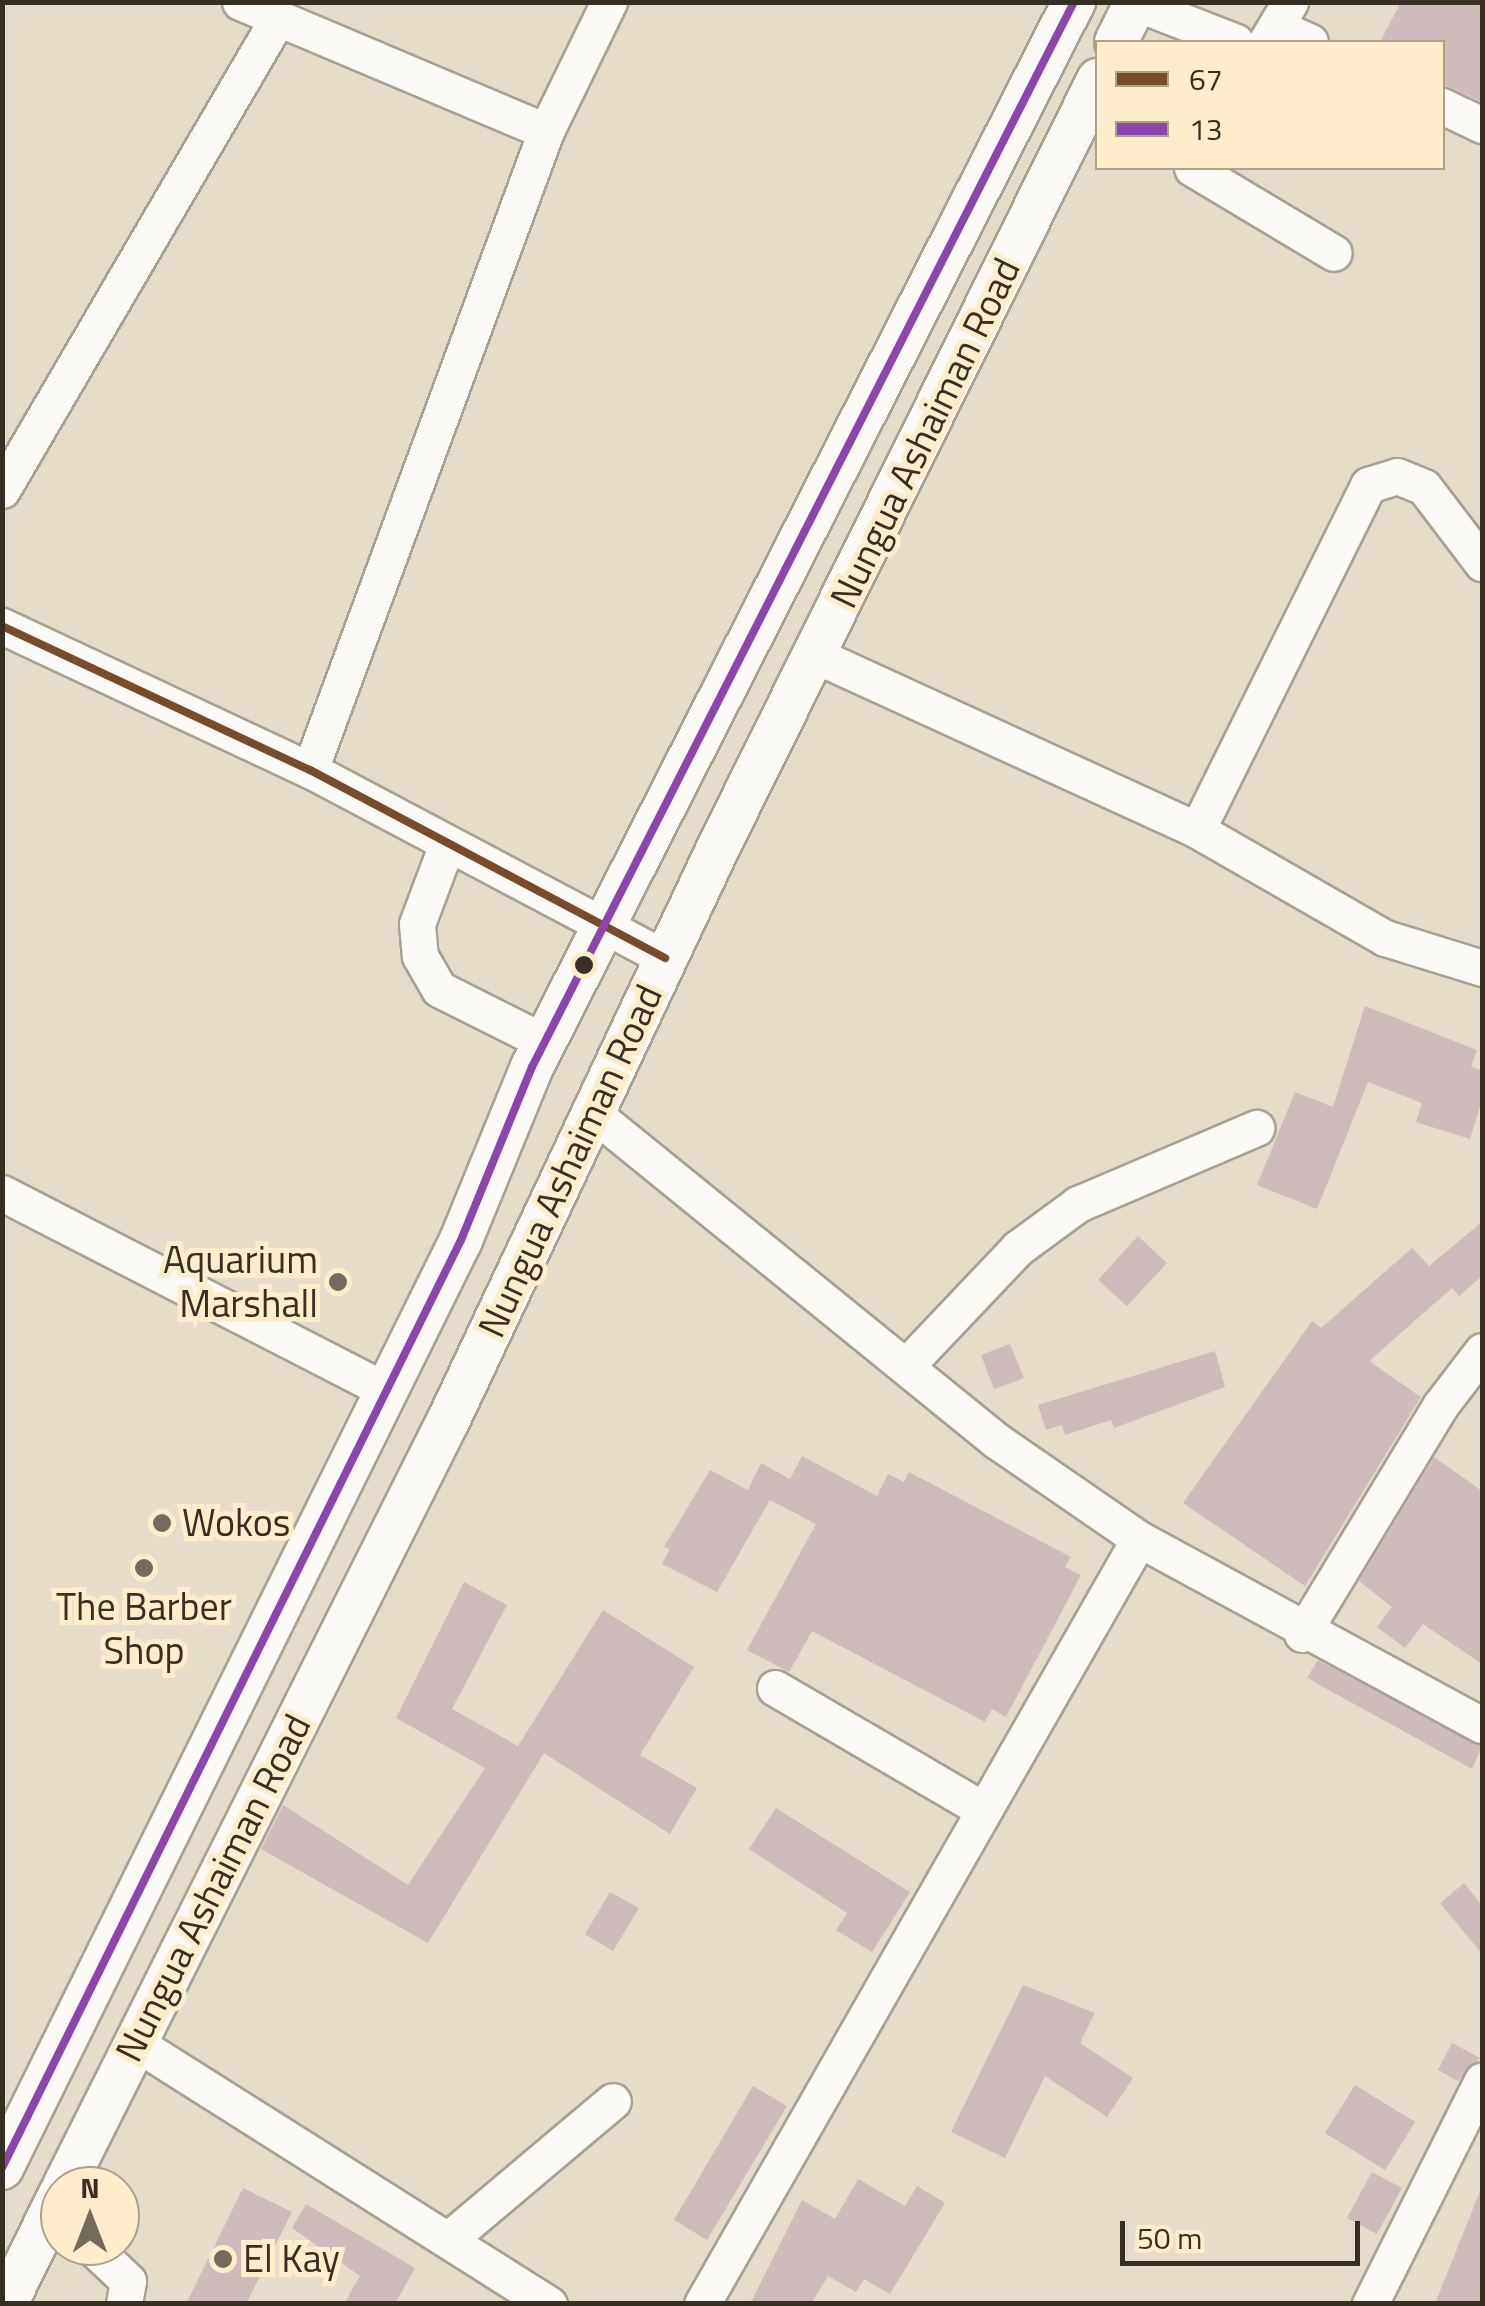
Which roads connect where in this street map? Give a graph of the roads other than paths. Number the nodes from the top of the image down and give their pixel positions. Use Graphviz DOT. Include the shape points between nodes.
graph roads {
  1 [pos="240,2"];
  2 [pos="610,2"];
  3 [pos="1074,2"];
  4 [pos="1136,3"];
  5 [pos="275,23"];
  6 [pos="1278,24"];
  7 [pos="1117,40"];
  8 [pos="1231,40"];
  9 [pos="1306,40"];
  10 [pos="1094,98"];
  11 [pos="1445,107"];
  12 [pos="1482,125"];
  13 [pos="546,132"];
  14 [pos="1195,170"];
  15 [pos="1334,254"];
  16 [pos="2,490"];
  17 [pos="1482,563"];
  18 [pos="2,626"];
  19 [pos="815,655"];
  20 [pos="310,770"];
  21 [pos="1197,830"];
  22 [pos="447,844"];
  23 [pos="602,928"];
  24 [pos="665,958"];
  25 [pos="1482,968"];
  26 [pos="545,1042"];
  27 [pos="594,1114"];
  28 [pos="1256,1128"];
  29 [pos="2,1193"];
  30 [pos="1482,1351"];
  31 [pos="906,1366"];
  32 [pos="386,1390"];
  33 [pos="1139,1539"];
  34 [pos="1302,1634"];
  35 [pos="775,1688"];
  36 [pos="1482,1725"];
  37 [pos="982,1809"];
  38 [pos="134,2042"];
  39 [pos="1482,2080"];
  40 [pos="613,2101"];
  41 [pos="76,2166"];
  42 [pos="2,2168"];
  43 [pos="40,2239"];
  44 [pos="449,2239"];
  45 [pos="112,2266"];
  46 [pos="6,2304"];
  47 [pos="124,2304"];
  48 [pos="548,2304"];
  49 [pos="702,2304"];
  50 [pos="1370,2304"];
  1 -- 5 [label="street"];
  2 -- 13 [label="street"];
  3 -- 23 [label="main road, Nungua Ashaiman Road"];
  4 -- 7 [label="main road"];
  4 -- 8 [label="street"];
  5 -- 13 [label="street"];
  5 -- 16 [label="street"];
  6 -- 9 [label="street"];
  10 -- 19 [label="main road, Nungua Ashaiman Road"];
  11 -- 12 [label="street"];
  13 -- 20 [label="street"];
  14 -- 15 [label="street"];
  17 -- 21 [label="street" via="1424,487 1396,476 1368,485"];
  18 -- 20 [label="street"];
  19 -- 21 [label="street"];
  19 -- 24 [label="main road, Nungua Ashaiman Road"];
  20 -- 22 [label="street"];
  21 -- 25 [label="street" via="1385,938"];
  22 -- 23 [label="street"];
  22 -- 26 [label="street" via="417,924 420,956 440,989"];
  23 -- 24 [label="street"];
  23 -- 26 [label="main road, Nungua Ashaiman Road"];
  24 -- 27 [label="main road, Nungua Ashaiman Road"];
  26 -- 32 [label="main road, Nungua Ashaiman Road"];
  27 -- 31 [label="street"];
  27 -- 38 [label="main road, Nungua Ashaiman Road" via="271,1779"];
  28 -- 31 [label="street" via="1078,1204 1018,1248"];
  29 -- 32 [label="street"];
  30 -- 34 [label="street" via="1440,1406"];
  31 -- 33 [label="street" via="997,1441"];
  32 -- 42 [label="main road, Nungua Ashaiman Road"];
  33 -- 34 [label="street"];
  33 -- 37 [label="street"];
  34 -- 36 [label="street"];
  35 -- 37 [label="street"];
  37 -- 49 [label="street"];
  38 -- 41 [label="main road, Nungua Ashaiman Road"];
  38 -- 44 [label="street"];
  39 -- 50 [label="street"];
  40 -- 44 [label="street"];
  43 -- 46 [label="main road, Nungua Ashaiman Road"];
  44 -- 48 [label="street"];
  45 -- 47 [label="street" via="128,2281"];
}
